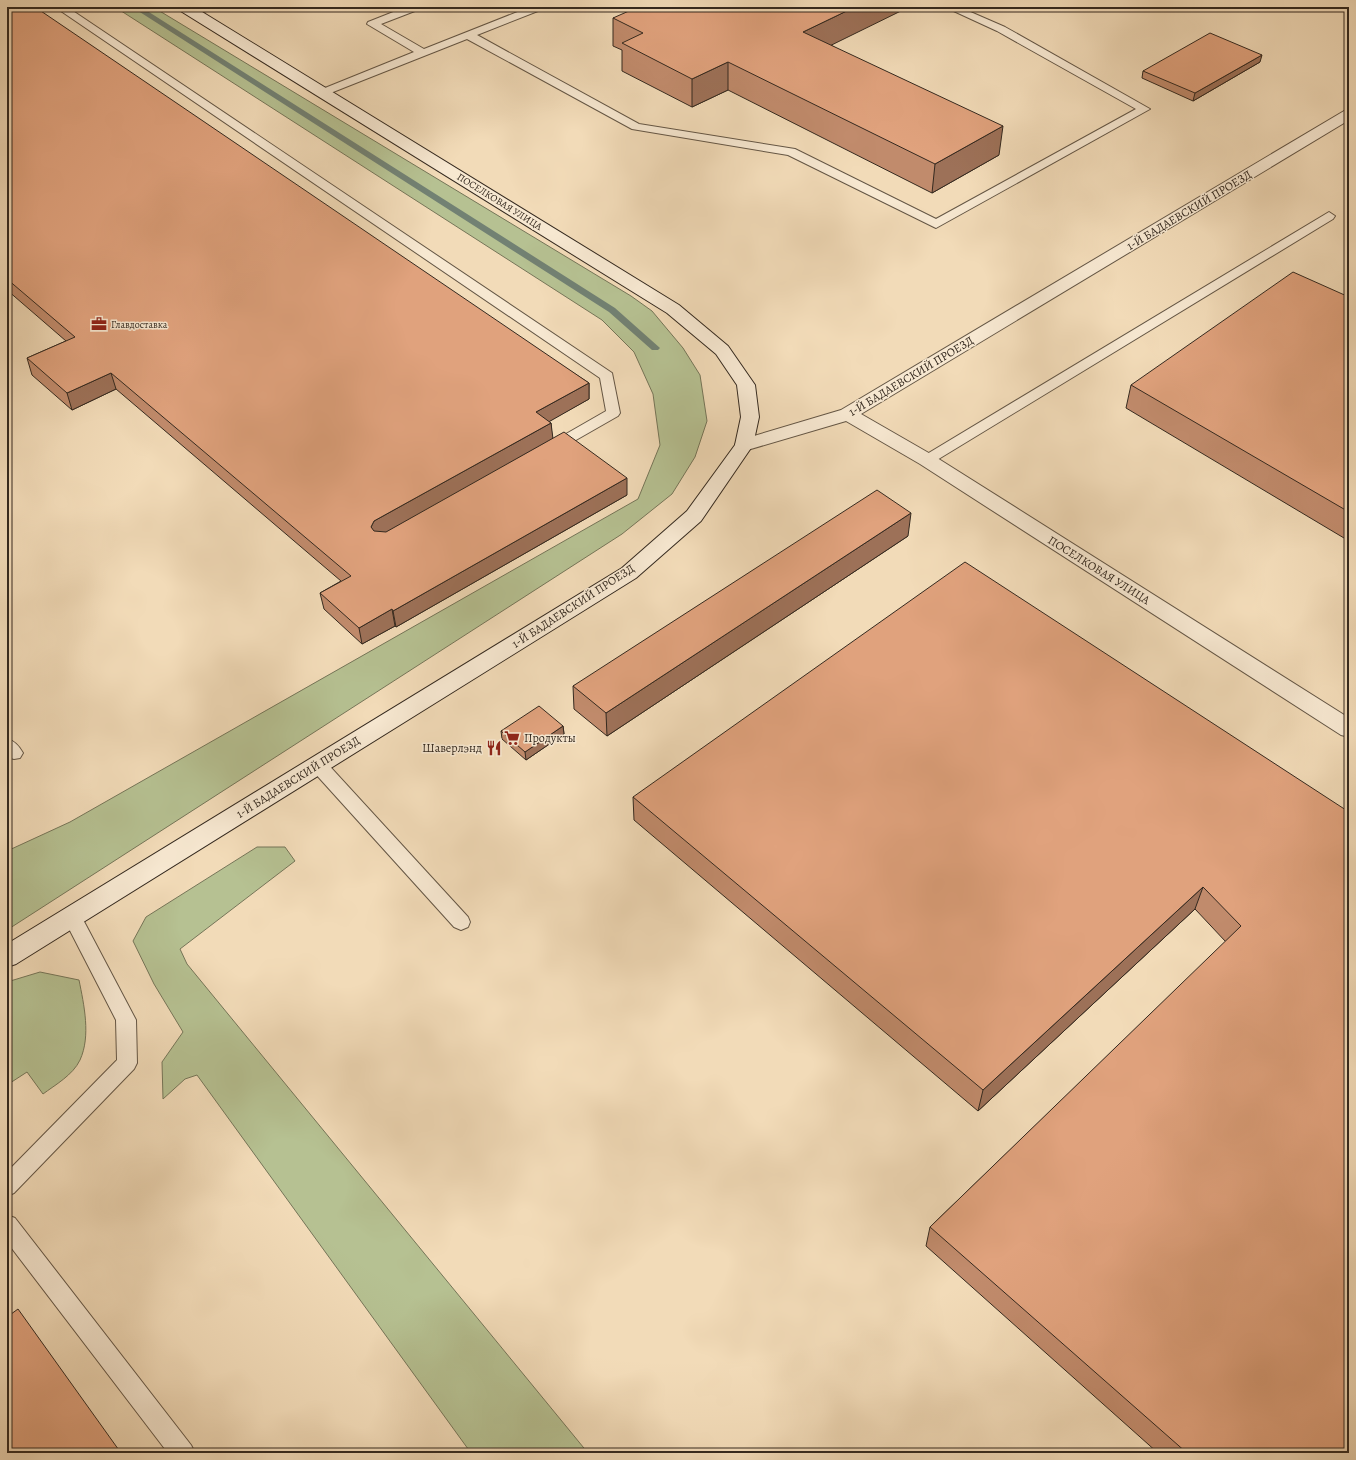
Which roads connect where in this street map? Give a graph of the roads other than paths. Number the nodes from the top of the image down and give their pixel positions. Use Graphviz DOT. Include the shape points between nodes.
graph roads {
  1 [pos="60,7"];
  2 [pos="209,7"];
  3 [pos="416,7"];
  4 [pos="539,7"];
  5 [pos="950,7"];
  6 [pos="188,10"];
  7 [pos="468,35"];
  8 [pos="423,53"];
  9 [pos="324,92"];
  10 [pos="1349,114"];
  11 [pos="1330,216"];
  12 [pos="848,414"];
  13 [pos="744,445"];
  14 [pos="536,456"];
  15 [pos="927,460"];
  16 [pos="1349,729"];
  17 [pos="318,765"];
  18 [pos="72,917"];
  19 [pos="461,922"];
  20 [pos="7,958"];
  21 [pos="7,1186"];
  22 [pos="7,1225"];
  23 [pos="183,1453"];
  1 -- 14 [label="lane" via="607,376 613,413"];
  2 -- 6 [label="lane"];
  3 -- 8 [label="lane" via="372,24"];
  4 -- 7 [label="lane"];
  5 -- 7 [label="lane" via="1001,29 1144,109 936,224 791,152 636,127"];
  6 -- 9 [label="street, ПОСЕЛКОВАЯ УЛИЦА"];
  7 -- 8 [label="lane"];
  8 -- 9 [label="lane"];
  9 -- 13 [label="street, ПОСЕЛКОВАЯ УЛИЦА" via="673,309 722,350 746,385 750,416"];
  10 -- 12 [label="street, 1-Й БАДАЕВСКИЙ ПРОЕЗД"];
  11 -- 15 [label="lane"];
  12 -- 13 [label="street, 1-Й БАДАЕВСКИЙ ПРОЕЗД"];
  12 -- 15 [label="street, ПОСЕЛКОВАЯ УЛИЦА"];
  13 -- 17 [label="street, 1-Й БАДАЕВСКИЙ ПРОЕЗД" via="694,516 629,573"];
  15 -- 16 [label="street, ПОСЕЛКОВАЯ УЛИЦА"];
  17 -- 18 [label="street, 1-Й БАДАЕВСКИЙ ПРОЕЗД"];
  17 -- 19 [label="lane"];
  18 -- 20 [label="street, 1-Й БАДАЕВСКИЙ ПРОЕЗД"];
  18 -- 21 [label="lane" via="126,1020 127,1063"];
  22 -- 23 [label="lane"];
}
